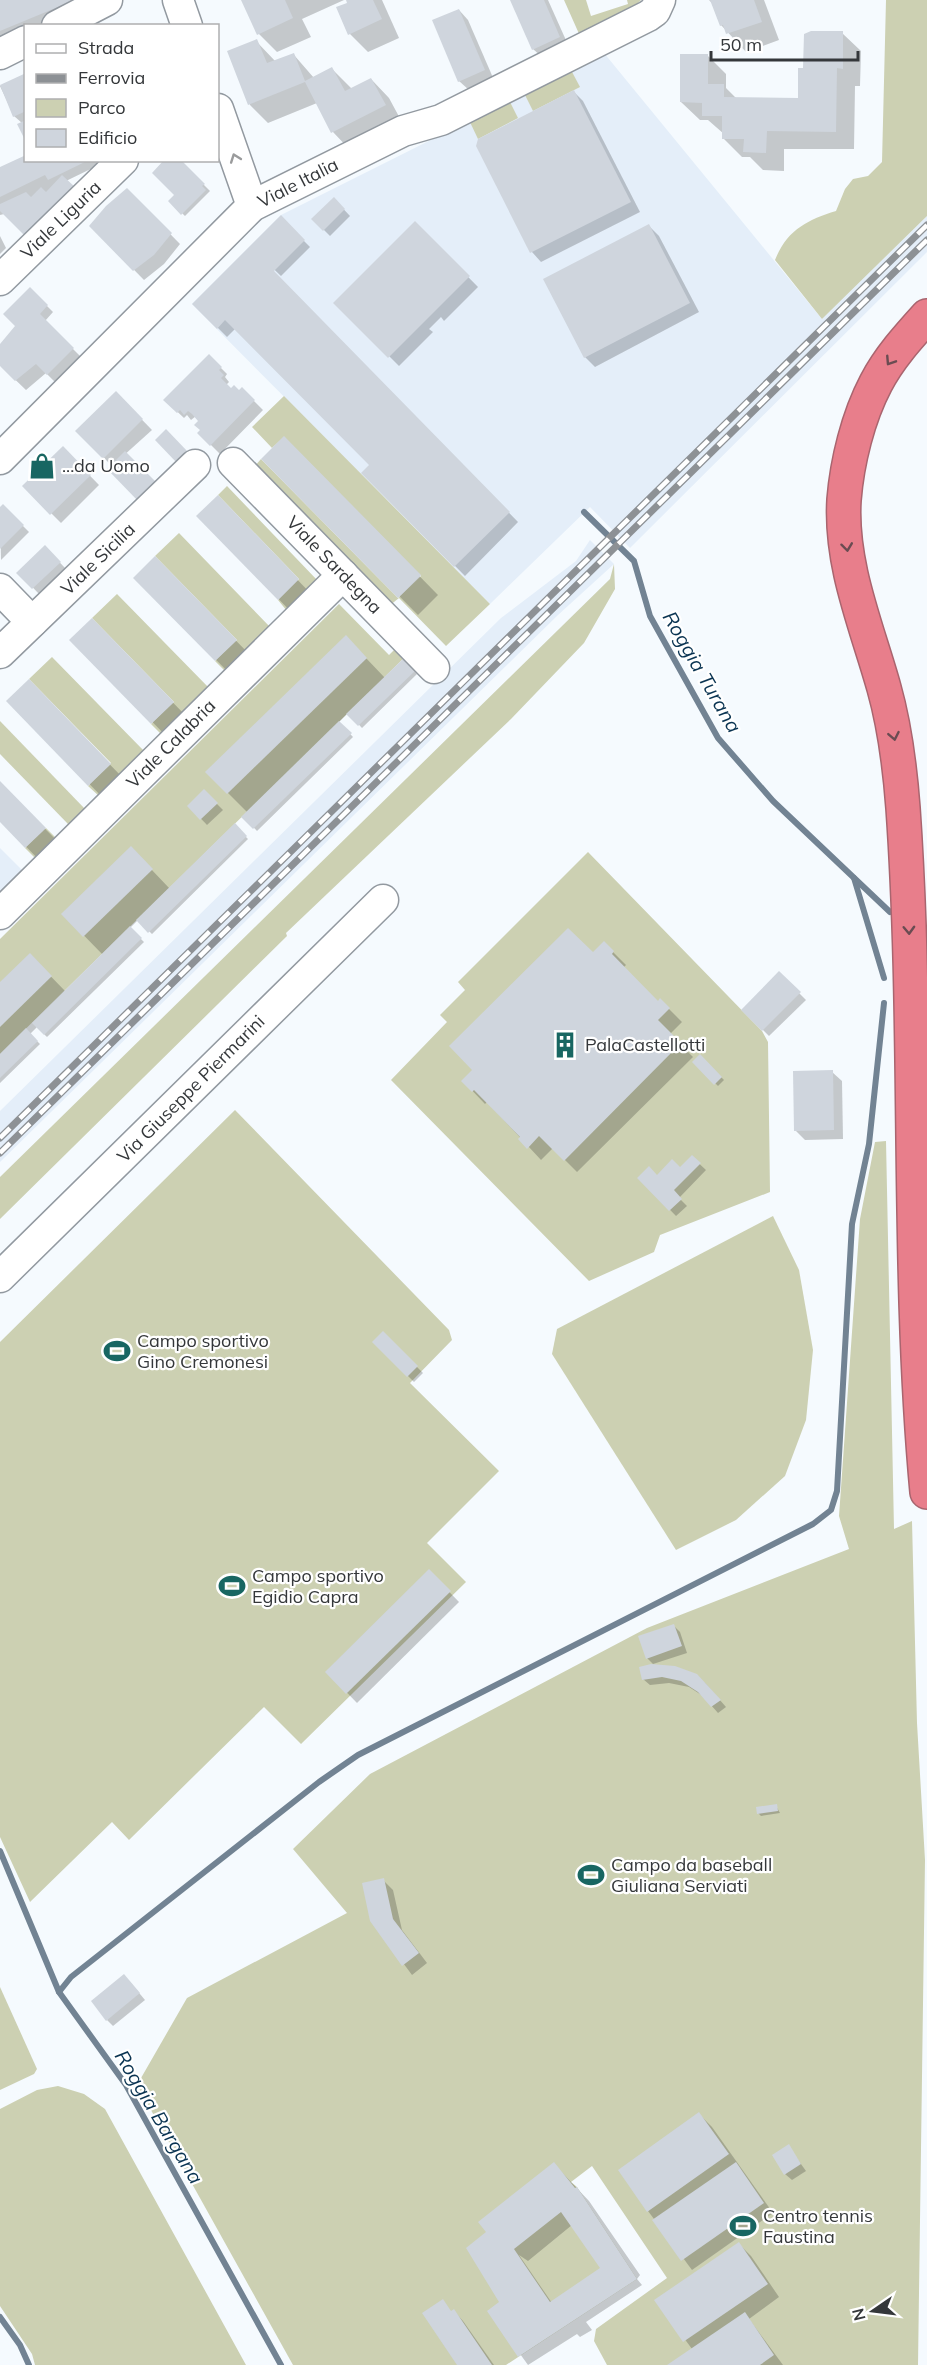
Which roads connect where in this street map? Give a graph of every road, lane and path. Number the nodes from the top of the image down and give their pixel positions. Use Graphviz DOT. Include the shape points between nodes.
graph roads {
  1 [pos="107,0"];
  2 [pos="178,0"];
  3 [pos="660,0"];
  4 [pos="61,24"];
  5 [pos="186,24"];
  6 [pos="24,42"];
  7 [pos="0,54"];
  8 [pos="219,114"];
  9 [pos="121,162"];
  10 [pos="252,206"];
  11 [pos="0,280"];
  12 [pos="927,316"];
  13 [pos="1,454"];
  14 [pos="234,463"];
  15 [pos="195,465"];
  16 [pos="343,574"];
  17 [pos="0,590"];
  18 [pos="32,622"];
  19 [pos="0,653"];
  20 [pos="434,668"];
  21 [pos="382,900"];
  22 [pos="0,914"];
  23 [pos="0,1277"];
  24 [pos="927,1492"];
  1 -- 4 [label="street"];
  2 -- 5 [label="street"];
  3 -- 10 [label="street, Viale Italia" via="648,16 599,41 441,120 403,131"];
  6 -- 7 [label="street"];
  10 -- 8 [label="street, one-way"];
  9 -- 11 [label="street, Viale Liguria"];
  10 -- 13 [label="street, Viale Italia"];
  12 -- 24 [label="highway, one-way" via="875,384 850,458 844,501 853,586 885,691 903,806"];
  14 -- 16 [label="street, Viale Sardegna"];
  15 -- 18 [label="street, Viale Sicilia"];
  16 -- 20 [label="street, Viale Sardegna"];
  16 -- 22 [label="street, Viale Calabria"];
  17 -- 18 [label="street"];
  18 -- 19 [label="street, Viale Sicilia"];
  21 -- 23 [label="street, Via Giuseppe Piermarini"];
}
